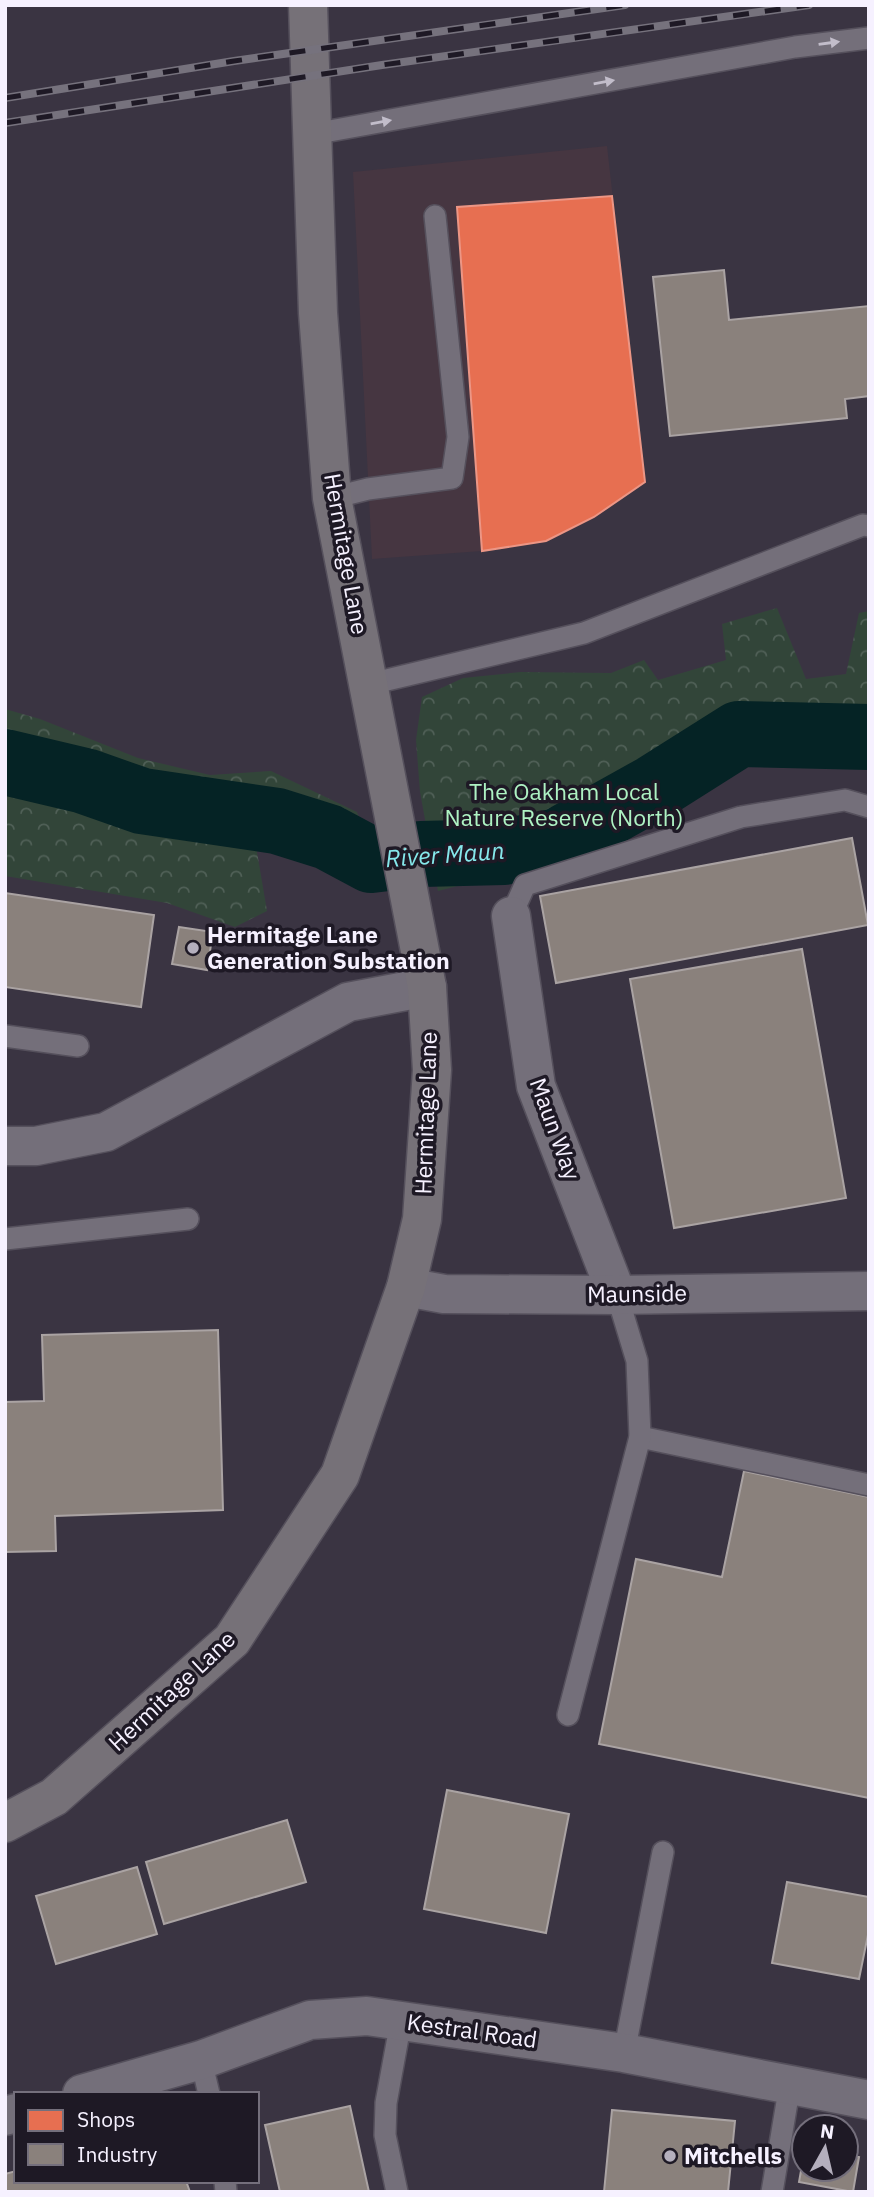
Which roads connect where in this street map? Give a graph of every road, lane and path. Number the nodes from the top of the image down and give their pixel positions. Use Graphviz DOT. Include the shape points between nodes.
graph roads {
  1 [pos="308,5"];
  2 [pos="869,38"];
  3 [pos="313,134"];
  4 [pos="435,216"];
  5 [pos="332,498"];
  6 [pos="869,526"];
  7 [pos="370,684"];
  8 [pos="869,807"];
  9 [pos="511,916"];
  10 [pos="427,988"];
  11 [pos="5,1036"];
  12 [pos="78,1046"];
  13 [pos="5,1146"];
  14 [pos="188,1219"];
  15 [pos="5,1239"];
  16 [pos="406,1287"];
  17 [pos="869,1291"];
  18 [pos="617,1295"];
  19 [pos="639,1437"];
  20 [pos="869,1485"];
  21 [pos="568,1715"];
  22 [pos="5,1823"];
  23 [pos="663,1852"];
  24 [pos="401,2021"];
  25 [pos="624,2053"];
  26 [pos="205,2077"];
  27 [pos="790,2084"];
  28 [pos="96,2092"];
  29 [pos="869,2100"];
  30 [pos="397,2192"];
  31 [pos="772,2192"];
  1 -- 3 [label="street, Hermitage Lane"];
  3 -- 2 [label="lane, one-way" via="795,47"];
  3 -- 5 [label="street, Hermitage Lane" via="318,313"];
  4 -- 5 [label="lane" via="458,437 452,478"];
  5 -- 7 [label="street, Hermitage Lane"];
  6 -- 7 [label="lane" via="837,534 584,633"];
  7 -- 10 [label="street, Hermitage Lane"];
  8 -- 9 [label="lane" via="845,800 741,817 525,885"];
  9 -- 18 [label="street, Maun Way" via="536,1086"];
  10 -- 13 [label="street" via="348,1002 106,1132 36,1146"];
  10 -- 16 [label="street, Hermitage Lane" via="432,1070 424,1192"];
  11 -- 12 [label="lane"];
  14 -- 15 [label="lane"];
  16 -- 18 [label="street, Maunside" via="444,1294"];
  16 -- 22 [label="street, Hermitage Lane" via="340,1475 232,1640 54,1797"];
  17 -- 18 [label="street, Maunside"];
  18 -- 19 [label="lane" via="637,1361"];
  19 -- 20 [label="lane"];
  19 -- 21 [label="lane"];
  23 -- 25 [label="lane"];
  24 -- 25 [label="street, Kestral Road"];
  24 -- 26 [label="street, Kestral Road" via="368,2016 310,2020"];
  24 -- 30 [label="lane" via="385,2135"];
  25 -- 27 [label="street, Kestral Road"];
  26 -- 28 [label="street, Kestral Road"];
  27 -- 29 [label="street, Kestral Road"];
  27 -- 31 [label="lane"];
}
